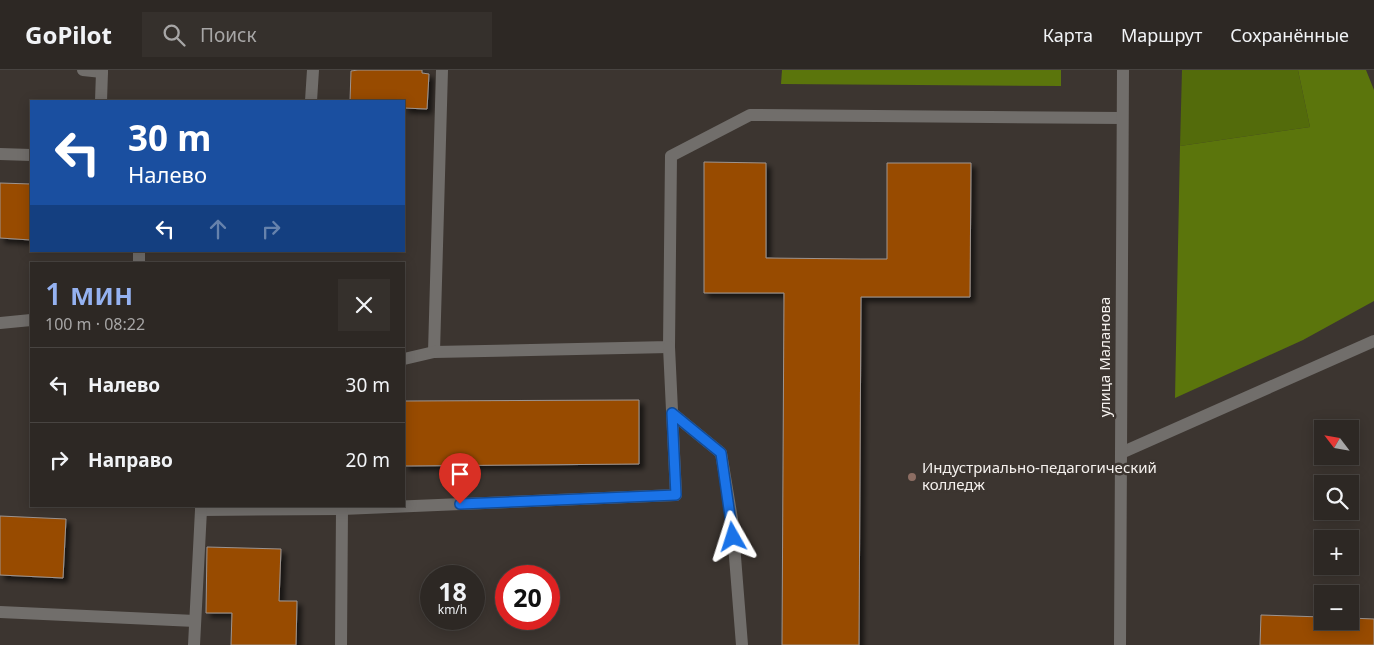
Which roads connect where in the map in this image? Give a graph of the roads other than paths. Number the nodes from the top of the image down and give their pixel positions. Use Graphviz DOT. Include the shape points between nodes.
graph roads {
  1 [pos="83,70"];
  2 [pos="313,70"];
  3 [pos="442,70"];
  4 [pos="1123,70"];
  5 [pos="102,71"];
  6 [pos="101,100"];
  7 [pos="311,100"];
  8 [pos="1122,118"];
  9 [pos="0,154"];
  10 [pos="30,155"];
  11 [pos="30,320"];
  12 [pos="0,323"];
  13 [pos="1374,342"];
  14 [pos="668,347"];
  15 [pos="434,352"];
  16 [pos="405,359"];
  17 [pos="672,413"];
  18 [pos="1120,453"];
  19 [pos="201,508"];
  20 [pos="342,510"];
  21 [pos="0,612"];
  22 [pos="195,621"];
  23 [pos="194,645"];
  24 [pos="340,645"];
  25 [pos="742,645"];
  26 [pos="1120,645"];
  1 -- 5 [label="street"];
  2 -- 7 [label="street"];
  3 -- 15 [label="street"];
  4 -- 8 [label="street, улица Маланова"];
  5 -- 6 [label="street"];
  8 -- 14 [label="street" via="750,115 671,156"];
  8 -- 18 [label="street, улица Маланова"];
  9 -- 10 [label="street"];
  11 -- 12 [label="street"];
  13 -- 18 [label="street"];
  14 -- 15 [label="street"];
  14 -- 17 [label="street"];
  15 -- 16 [label="street"];
  17 -- 20 [label="street" via="676,495"];
  17 -- 25 [label="street" via="721,453 732,519"];
  18 -- 26 [label="street, улица Маланова"];
  19 -- 20 [label="street"];
  19 -- 22 [label="street"];
  20 -- 24 [label="street"];
  21 -- 22 [label="street"];
  22 -- 23 [label="street"];
}
